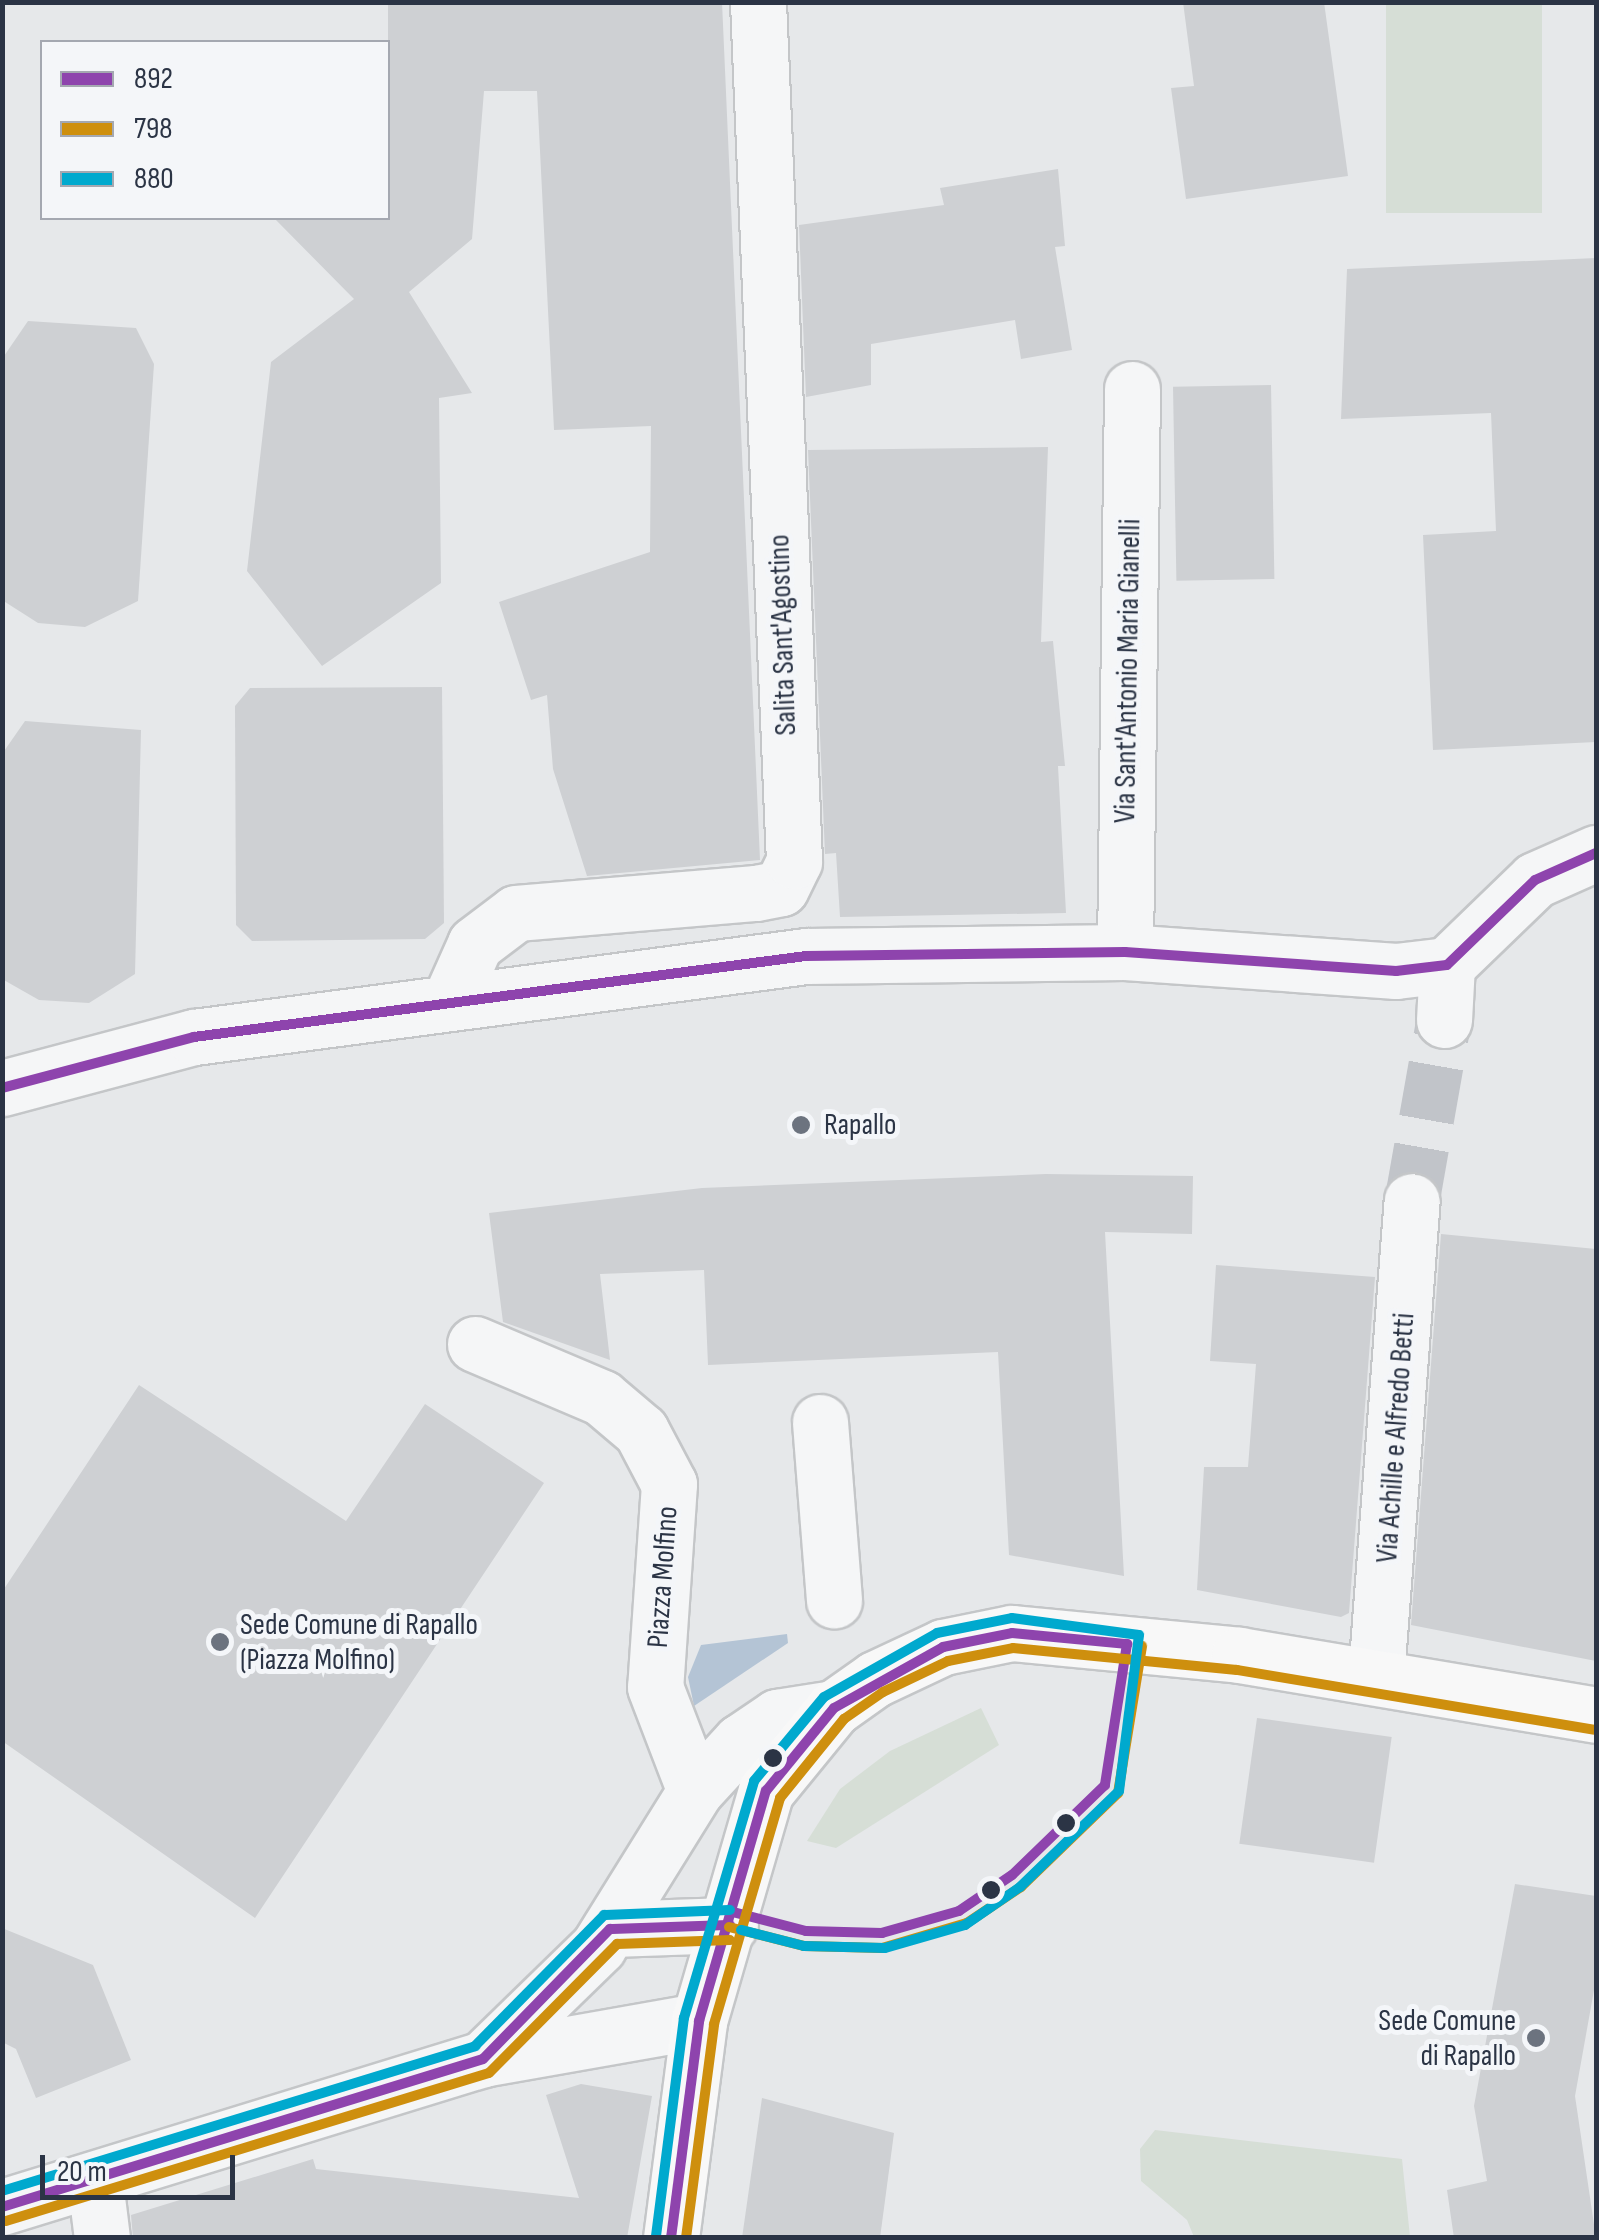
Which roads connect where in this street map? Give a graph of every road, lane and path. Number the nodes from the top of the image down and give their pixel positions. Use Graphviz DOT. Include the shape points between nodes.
graph roads {
  1 [pos="758,2"];
  2 [pos="1132,389"];
  3 [pos="1596,853"];
  4 [pos="1124,952"];
  5 [pos="1447,965"];
  6 [pos="450,998"];
  7 [pos="1444,1020"];
  8 [pos="2,1088"];
  9 [pos="1412,1201"];
  10 [pos="476,1344"];
  11 [pos="820,1422"];
  12 [pos="834,1600"];
  13 [pos="1376,1675"];
  14 [pos="834,1708"];
  15 [pos="1596,1715"];
  16 [pos="695,1791"];
  17 [pos="730,1925"];
  18 [pos="610,1929"];
  19 [pos="700,2021"];
  20 [pos="484,2060"];
  21 [pos="95,2182"];
  22 [pos="2,2207"];
  23 [pos="102,2238"];
  24 [pos="670,2238"];
  1 -- 6 [label="street, Salita Sant'Agostino" via="794,862 782,888 756,894 516,913 475,944"];
  2 -- 4 [label="street, Via Sant'Antonio Maria Gianelli"];
  3 -- 5 [label="street" via="1535,880"];
  4 -- 5 [label="street" via="1376,970"];
  4 -- 6 [label="street" via="806,956"];
  5 -- 7 [label="street"];
  6 -- 8 [label="street" via="194,1037"];
  9 -- 13 [label="street, Via Achille e Alfredo Betti"];
  10 -- 16 [label="street, Piazza Molfino" via="602,1398 641,1432 669,1484 655,1687"];
  11 -- 12 [label="street"];
  13 -- 14 [label="main road" via="1012,1633 943,1646"];
  13 -- 15 [label="main road"];
  14 -- 16 [label="street" via="777,1717"];
  14 -- 17 [label="main road" via="766,1791"];
  16 -- 18 [label="street"];
  17 -- 18 [label="street"];
  17 -- 19 [label="main road"];
  18 -- 20 [label="street"];
  19 -- 20 [label="street"];
  19 -- 24 [label="main road"];
  20 -- 21 [label="street"];
  21 -- 22 [label="street"];
  21 -- 23 [label="street"];
}
